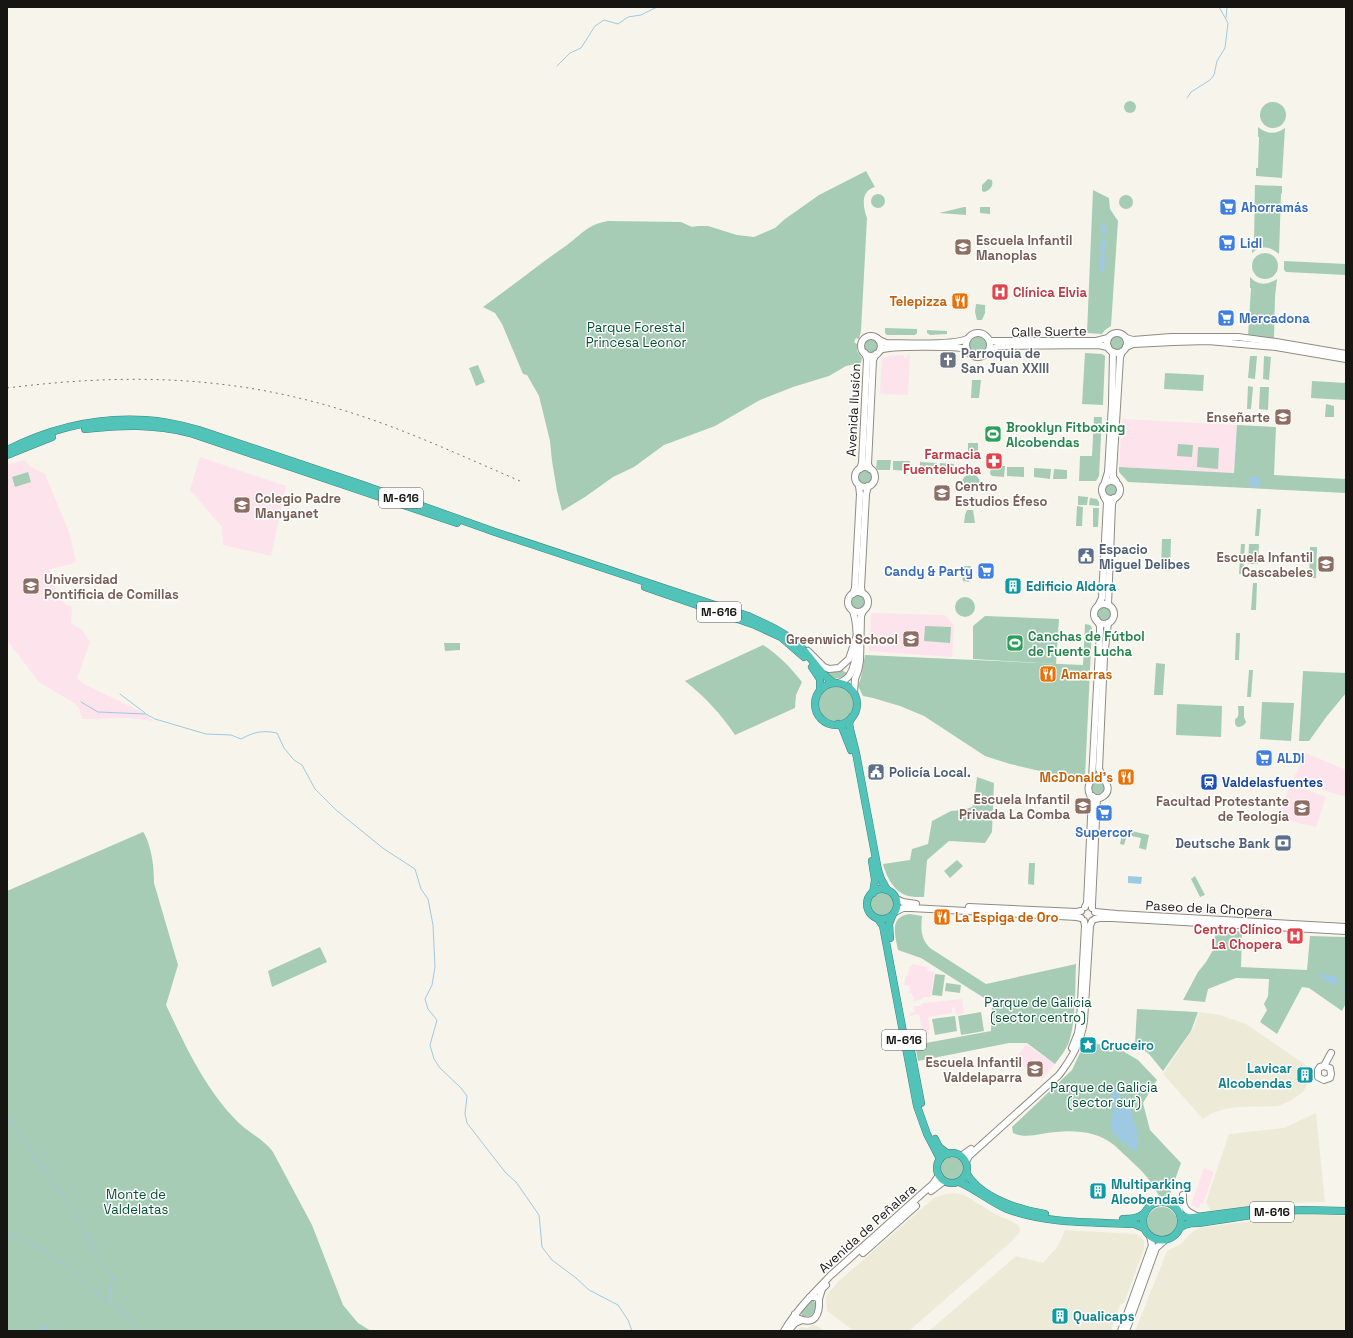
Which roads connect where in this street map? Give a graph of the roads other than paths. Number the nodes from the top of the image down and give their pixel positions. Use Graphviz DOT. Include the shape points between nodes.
graph roads {
  1 [pos="1108,338"];
  2 [pos="1126,338"];
  3 [pos="967,339"];
  4 [pos="879,340"];
  5 [pos="990,341"];
  6 [pos="1108,347"];
  7 [pos="990,349"];
  8 [pos="966,350"];
  9 [pos="1124,350"];
  10 [pos="878,352"];
  11 [pos="1113,352"];
  12 [pos="865,353"];
  13 [pos="1346,354"];
  14 [pos="1346,359"];
  15 [pos="7,450"];
  16 [pos="7,455"];
  17 [pos="860,469"];
  18 [pos="870,470"];
  19 [pos="1116,481"];
  20 [pos="1104,482"];
  21 [pos="859,486"];
  22 [pos="868,486"];
  23 [pos="1104,497"];
  24 [pos="1114,498"];
  25 [pos="862,593"];
  26 [pos="853,594"];
  27 [pos="1108,605"];
  28 [pos="1098,606"];
  29 [pos="853,611"];
  30 [pos="862,611"];
  31 [pos="1096,620"];
  32 [pos="1108,623"];
  33 [pos="788,636"];
  34 [pos="856,638"];
  35 [pos="836,683"];
  36 [pos="820,690"];
  37 [pos="854,693"];
  38 [pos="852,717"];
  39 [pos="838,724"];
  40 [pos="1102,776"];
  41 [pos="1092,779"];
  42 [pos="1094,797"];
  43 [pos="887,890"];
  44 [pos="872,893"];
  45 [pos="896,899"];
  46 [pos="1083,909"];
  47 [pos="1094,910"];
  48 [pos="893,914"];
  49 [pos="878,919"];
  50 [pos="1083,920"];
  51 [pos="1093,920"];
  52 [pos="1346,927"];
  53 [pos="1346,931"];
  54 [pos="1332,1053"];
  55 [pos="1324,1066"];
  56 [pos="948,1154"];
  57 [pos="961,1156"];
  58 [pos="940,1159"];
  59 [pos="966,1162"];
  60 [pos="967,1174"];
  61 [pos="939,1175"];
  62 [pos="944,1181"];
  63 [pos="959,1182"];
  64 [pos="1346,1207"];
  65 [pos="1346,1211"];
  66 [pos="1145,1213"];
  67 [pos="1180,1214"];
  68 [pos="1199,1217"];
  69 [pos="1181,1227"];
  70 [pos="1144,1228"];
  71 [pos="1150,1236"];
  72 [pos="1164,1241"];
  73 [pos="810,1297"];
  74 [pos="819,1299"];
  75 [pos="795,1314"];
  76 [pos="802,1320"];
  77 [pos="784,1331"];
  78 [pos="788,1331"];
  79 [pos="1121,1331"];
  80 [pos="1126,1331"];
  1 -- 2 [label="main road" via="1118,333"];
  1 -- 5 [label="main road, Calle Suerte" via="1096,341"];
  1 -- 6 [label="main road"];
  2 -- 9 [label="main road"];
  2 -- 13 [label="main road" via="1133,340 1238,337"];
  3 -- 4 [label="main road" via="946,343 886,343"];
  3 -- 5 [label="main road" via="979,332"];
  3 -- 8 [label="main road"];
  4 -- 10 [label="main road" via="881,344"];
  4 -- 12 [label="main road" via="872,336 864,339 861,345"];
  5 -- 7 [label="main road"];
  6 -- 7 [label="main road, Calle Suerte" via="999,346"];
  6 -- 11 [label="main road"];
  7 -- 8 [label="main road" via="981,357 975,357"];
  8 -- 10 [label="main road" via="957,347 886,348"];
  9 -- 11 [label="main road"];
  9 -- 14 [label="main road" via="1133,344 1208,341 1276,347"];
  9 -- 19 [label="main road" via="1120,357 1113,472"];
  10 -- 12 [label="main road" via="870,355"];
  10 -- 18 [label="main road, Avenida Ilusión" via="873,360 868,464"];
  11 -- 20 [label="main road" via="1108,472"];
  12 -- 17 [label="main road, Avenida Ilusión" via="867,362"];
  15 -- 33 [label="highway, M-616" via="38,436 85,424 114,420 146,420 175,424 748,616"];
  16 -- 36 [label="highway, M-616" via="62,433 83,429 145,425 190,433 755,625 781,637 800,653 820,679"];
  17 -- 18 [label="main road"];
  17 -- 21 [label="main road" via="855,478"];
  18 -- 22 [label="main road" via="874,478 873,483"];
  19 -- 20 [label="main road"];
  19 -- 24 [label="main road" via="1120,489"];
  20 -- 23 [label="main road" via="1101,487"];
  21 -- 22 [label="main road"];
  21 -- 26 [label="main road"];
  22 -- 25 [label="main road"];
  23 -- 24 [label="main road"];
  23 -- 28 [label="main road" via="1107,502 1102,598"];
  24 -- 27 [label="main road"];
  25 -- 26 [label="main road"];
  25 -- 30 [label="main road" via="868,602"];
  26 -- 29 [label="main road" via="848,604"];
  27 -- 28 [label="main road"];
  27 -- 32 [label="main road" via="1113,608 1114,615"];
  28 -- 31 [label="main road" via="1095,612"];
  29 -- 30 [label="main road"];
  29 -- 34 [label="main road"];
  30 -- 37 [label="main road" via="860,661 854,679"];
  31 -- 32 [label="main road"];
  31 -- 41 [label="main road" via="1100,632"];
  32 -- 40 [label="main road" via="1100,756"];
  33 -- 34 [label="main road" via="798,641 829,669 839,668 848,660"];
  33 -- 35 [label="highway, M-616" via="802,648 826,678"];
  34 -- 35 [label="main road" via="852,670 846,679"];
  35 -- 36 [label="highway"];
  35 -- 37 [label="highway, M-616" via="845,685"];
  36 -- 39 [label="highway, M-616" via="815,703 819,716 831,724"];
  37 -- 38 [label="highway" via="857,707"];
  38 -- 39 [label="highway"];
  38 -- 43 [label="highway" via="850,729 878,870"];
  39 -- 44 [label="highway, M-616" via="842,727 851,751 875,880"];
  40 -- 41 [label="main road"];
  40 -- 42 [label="main road" via="1108,788 1104,796"];
  41 -- 42 [label="main road" via="1088,786"];
  42 -- 46 [label="main road"];
  42 -- 47 [label="main road"];
  43 -- 44 [label="highway"];
  43 -- 45 [label="highway"];
  44 -- 49 [label="highway, M-616" via="868,900 868,909"];
  45 -- 46 [label="main road" via="913,904 1077,912"];
  45 -- 48 [label="highway, M-616"];
  46 -- 47 [label="main road, Paseo de la Chopera"];
  46 -- 50 [label="main road"];
  47 -- 51 [label="main road" via="1096,915"];
  47 -- 52 [label="main road, Paseo de la Chopera" via="1117,914"];
  48 -- 49 [label="highway"];
  48 -- 50 [label="main road" via="903,908 911,908 1077,916"];
  48 -- 56 [label="highway, M-616" via="889,931 922,1105 939,1147"];
  49 -- 58 [label="highway, M-616" via="883,926 917,1106"];
  50 -- 51 [label="main road, Paseo de la Chopera"];
  50 -- 57 [label="main road" via="1085,926 1082,1000 1078,1033 1073,1045 1056,1072"];
  51 -- 53 [label="main road, Paseo de la Chopera" via="1112,918"];
  51 -- 59 [label="main road" via="1090,926 1085,1014 1077,1047 1059,1075"];
  54 -- 55 [label="main road"];
  56 -- 57 [label="highway" via="955,1153"];
  56 -- 58 [label="highway"];
  57 -- 59 [label="highway"];
  58 -- 61 [label="highway" via="937,1167"];
  59 -- 60 [label="highway"];
  60 -- 63 [label="highway"];
  60 -- 66 [label="highway" via="975,1185 986,1193 1026,1210 1111,1220 1139,1218"];
  61 -- 62 [label="highway"];
  61 -- 73 [label="main road, Avenida de Peñalara" via="933,1184"];
  62 -- 63 [label="highway" via="952,1184"];
  62 -- 74 [label="main road, Avenida de Peñalara" via="834,1277 822,1289"];
  63 -- 70 [label="highway" via="1006,1209 1022,1214 1064,1221 1134,1224"];
  64 -- 68 [label="highway, M-616" via="1288,1207"];
  65 -- 69 [label="highway, M-616" via="1279,1211 1189,1223"];
  66 -- 67 [label="highway" via="1148,1208 1160,1202 1177,1208"];
  66 -- 70 [label="highway"];
  67 -- 68 [label="highway, M-616" via="1189,1218"];
  67 -- 68 [label="main road" via="1179,1207 1183,1195 1182,1201 1186,1210"];
  67 -- 69 [label="highway"];
  69 -- 72 [label="highway, M-616" via="1174,1237"];
  70 -- 71 [label="highway"];
  71 -- 72 [label="highway"];
  71 -- 79 [label="main road" via="1152,1245"];
  72 -- 80 [label="main road" via="1156,1248"];
  73 -- 74 [label="main road"];
  73 -- 75 [label="main road, Avenida de Peñalara"];
  74 -- 76 [label="main road, Avenida de Peñalara" via="818,1315 809,1321"];
  75 -- 76 [label="main road"];
  75 -- 77 [label="main road"];
  76 -- 78 [label="main road"];
}
